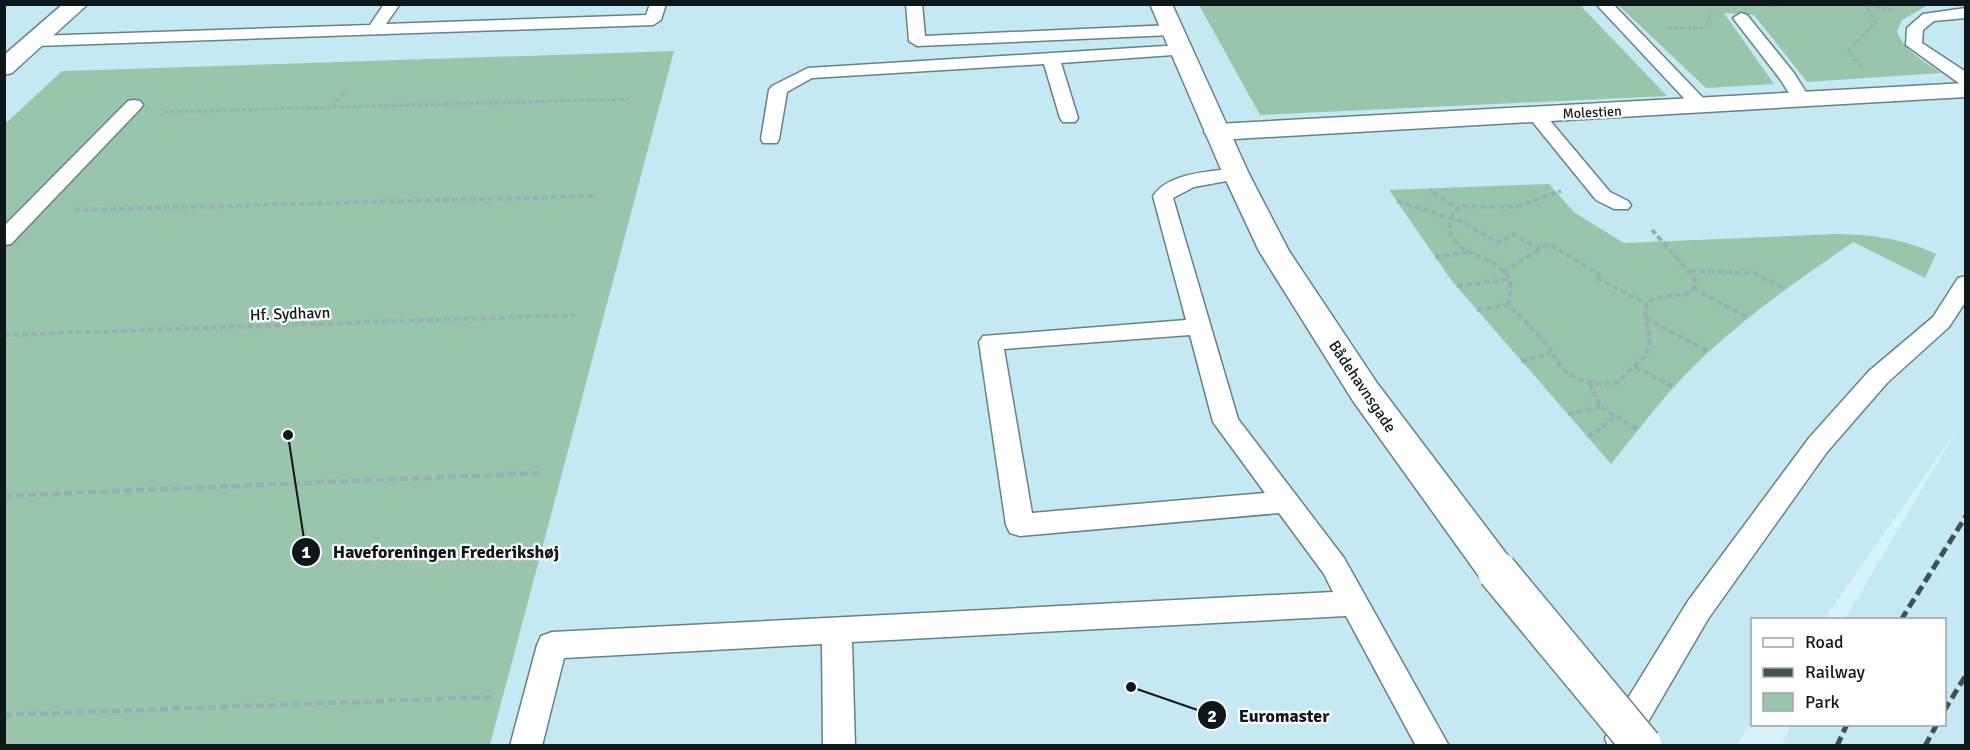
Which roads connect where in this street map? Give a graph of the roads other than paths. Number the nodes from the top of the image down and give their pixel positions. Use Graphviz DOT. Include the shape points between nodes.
graph roads {
  1 [pos="77,4"];
  2 [pos="392,4"];
  3 [pos="658,4"];
  4 [pos="914,4"];
  5 [pos="1604,4"];
  6 [pos="1965,13"];
  7 [pos="1742,18"];
  8 [pos="1172,28"];
  9 [pos="375,29"];
  10 [pos="35,41"];
  11 [pos="1051,58"];
  12 [pos="4,68"];
  13 [pos="1965,80"];
  14 [pos="1965,90"];
  15 [pos="1802,100"];
  16 [pos="1701,106"];
  17 [pos="130,109"];
  18 [pos="1536,115"];
  19 [pos="1069,118"];
  20 [pos="1217,132"];
  21 [pos="770,139"];
  22 [pos="1236,174"];
  23 [pos="1621,205"];
  24 [pos="4,239"];
  25 [pos="1965,283"];
  26 [pos="1199,327"];
  27 [pos="1286,502"];
  28 [pos="1354,603"];
  29 [pos="837,630"];
  30 [pos="526,746"];
  31 [pos="839,746"];
  32 [pos="1433,746"];
  33 [pos="1617,746"];
  34 [pos="1642,746"];
  1 -- 10 [label="street"];
  2 -- 9 [label="lane"];
  3 -- 9 [label="lane" via="653,20"];
  4 -- 8 [label="lane" via="917,41"];
  5 -- 16 [label="lane"];
  6 -- 13 [label="lane" via="1929,17 1915,28 1914,45"];
  7 -- 15 [label="lane"];
  8 -- 11 [label="lane"];
  8 -- 20 [label="street, Bådehavnsgade"];
  9 -- 10 [label="lane"];
  10 -- 12 [label="street"];
  11 -- 19 [label="lane"];
  11 -- 21 [label="lane" via="808,73 778,90"];
  14 -- 15 [label="street, Molestien"];
  15 -- 16 [label="street, Molestien"];
  16 -- 18 [label="street, Molestien"];
  17 -- 24 [label="lane"];
  18 -- 20 [label="street, Molestien"];
  18 -- 23 [label="lane" via="1603,196"];
  20 -- 22 [label="street, Bådehavnsgade"];
  22 -- 26 [label="lane" via="1185,183 1170,188 1162,196"];
  22 -- 34 [label="street, Bådehavnsgade, bridge" via="1274,250 1365,392 1497,571"];
  25 -- 33 [label="lane" via="1941,322 1878,377 1818,445 1698,610"];
  26 -- 27 [label="lane" via="1226,422"];
  26 -- 27 [label="lane" via="991,342 1020,525"];
  27 -- 28 [label="lane" via="1334,566"];
  28 -- 29 [label="lane"];
  28 -- 32 [label="lane"];
  29 -- 30 [label="lane" via="552,645"];
  29 -- 31 [label="lane"];
}
